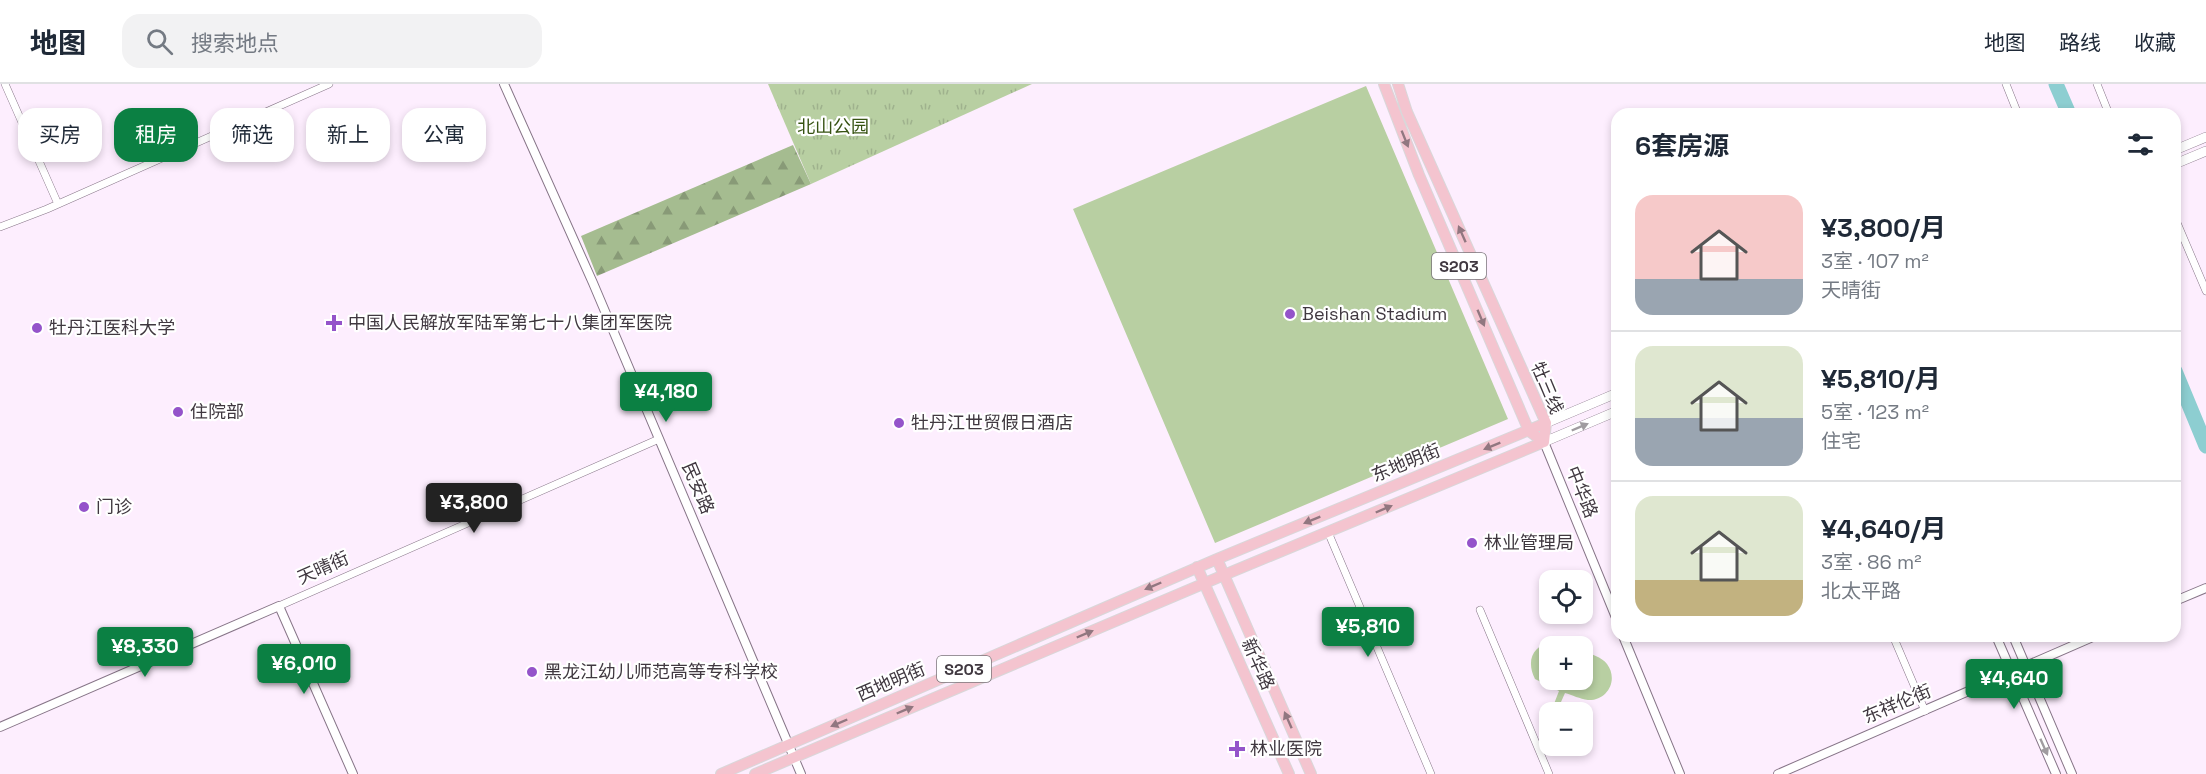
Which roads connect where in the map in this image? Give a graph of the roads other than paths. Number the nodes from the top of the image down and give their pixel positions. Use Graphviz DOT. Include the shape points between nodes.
graph roads {
  1 [pos="5,84"];
  2 [pos="329,84"];
  3 [pos="504,84"];
  4 [pos="1384,84"];
  5 [pos="1398,84"];
  6 [pos="2006,84"];
  7 [pos="2097,84"];
  8 [pos="2016,108"];
  9 [pos="2107,108"];
  10 [pos="2206,136"];
  11 [pos="2181,147"];
  12 [pos="2206,151"];
  13 [pos="2181,161"];
  14 [pos="58,204"];
  15 [pos="0,227"];
  16 [pos="2181,232"];
  17 [pos="2206,291"];
  18 [pos="1611,396"];
  19 [pos="1611,414"];
  20 [pos="1546,423"];
  21 [pos="1529,430"];
  22 [pos="659,439"];
  23 [pos="1544,442"];
  24 [pos="1328,532"];
  25 [pos="1207,563"];
  26 [pos="1214,580"];
  27 [pos="2206,588"];
  28 [pos="2181,598"];
  29 [pos="1611,605"];
  30 [pos="279,606"];
  31 [pos="1480,610"];
  32 [pos="1625,642"];
  33 [pos="1896,642"];
  34 [pos="1999,642"];
  35 [pos="2016,642"];
  36 [pos="2081,642"];
  37 [pos="2026,666"];
  38 [pos="2012,673"];
  39 [pos="1925,711"];
  40 [pos="0,727"];
  41 [pos="789,745"];
  42 [pos="794,757"];
  43 [pos="353,774"];
  44 [pos="721,774"];
  45 [pos="755,774"];
  46 [pos="801,774"];
  47 [pos="1289,774"];
  48 [pos="1311,774"];
  49 [pos="1431,774"];
  50 [pos="1549,774"];
  51 [pos="1680,774"];
  52 [pos="1778,774"];
  53 [pos="2056,774"];
  54 [pos="2072,774"];
  1 -- 14 [label="street"];
  2 -- 14 [label="street"];
  3 -- 22 [label="street, 民安路"];
  4 -- 21 [label="main road, 牡三线 / S203, one-way"];
  20 -- 5 [label="main road, 牡三线 / S203, one-way"];
  6 -- 8 [label="street"];
  7 -- 9 [label="street"];
  10 -- 11 [label="main road"];
  12 -- 13 [label="main road"];
  14 -- 15 [label="street"];
  16 -- 17 [label="street"];
  18 -- 20 [label="main road, 东地明街"];
  23 -- 19 [label="main road, 东地明街, one-way"];
  20 -- 21 [label="main road, 东地明街 / S203"];
  20 -- 23 [label="main road, 牡三线"];
  21 -- 23 [label="main road, 牡三线 / S203"];
  21 -- 25 [label="main road, 东地明街 / S203, one-way"];
  22 -- 30 [label="street, 天晴街"];
  22 -- 41 [label="street, 民安路"];
  24 -- 23 [label="main road, 东地明街 / S203, one-way"];
  23 -- 29 [label="street, 中华路"];
  24 -- 26 [label="main road, 东地明街 / S203"];
  24 -- 49 [label="street"];
  25 -- 26 [label="main road, 新华路"];
  25 -- 26 [label="main road"];
  25 -- 41 [label="main road, 西地明街 / S203, one-way"];
  42 -- 26 [label="main road, 西地明街 / S203, one-way"];
  26 -- 47 [label="main road, 新华路"];
  48 -- 26 [label="main road, one-way"];
  27 -- 28 [label="street"];
  30 -- 40 [label="street, 天晴街"];
  30 -- 43 [label="street"];
  31 -- 50 [label="street"];
  32 -- 51 [label="street"];
  33 -- 39 [label="street"];
  34 -- 38 [label="street"];
  35 -- 37 [label="street"];
  36 -- 37 [label="street, 东祥伦街"];
  37 -- 38 [label="street, 东祥伦街"];
  37 -- 54 [label="street"];
  38 -- 39 [label="street, 东祥伦街"];
  38 -- 53 [label="street, one-way"];
  39 -- 52 [label="street, 东祥伦街"];
  41 -- 42 [label="street, 民安路"];
  41 -- 44 [label="main road, 西地明街 / S203"];
  42 -- 45 [label="main road, 西地明街 / S203"];
  42 -- 46 [label="street, 民安路"];
}
